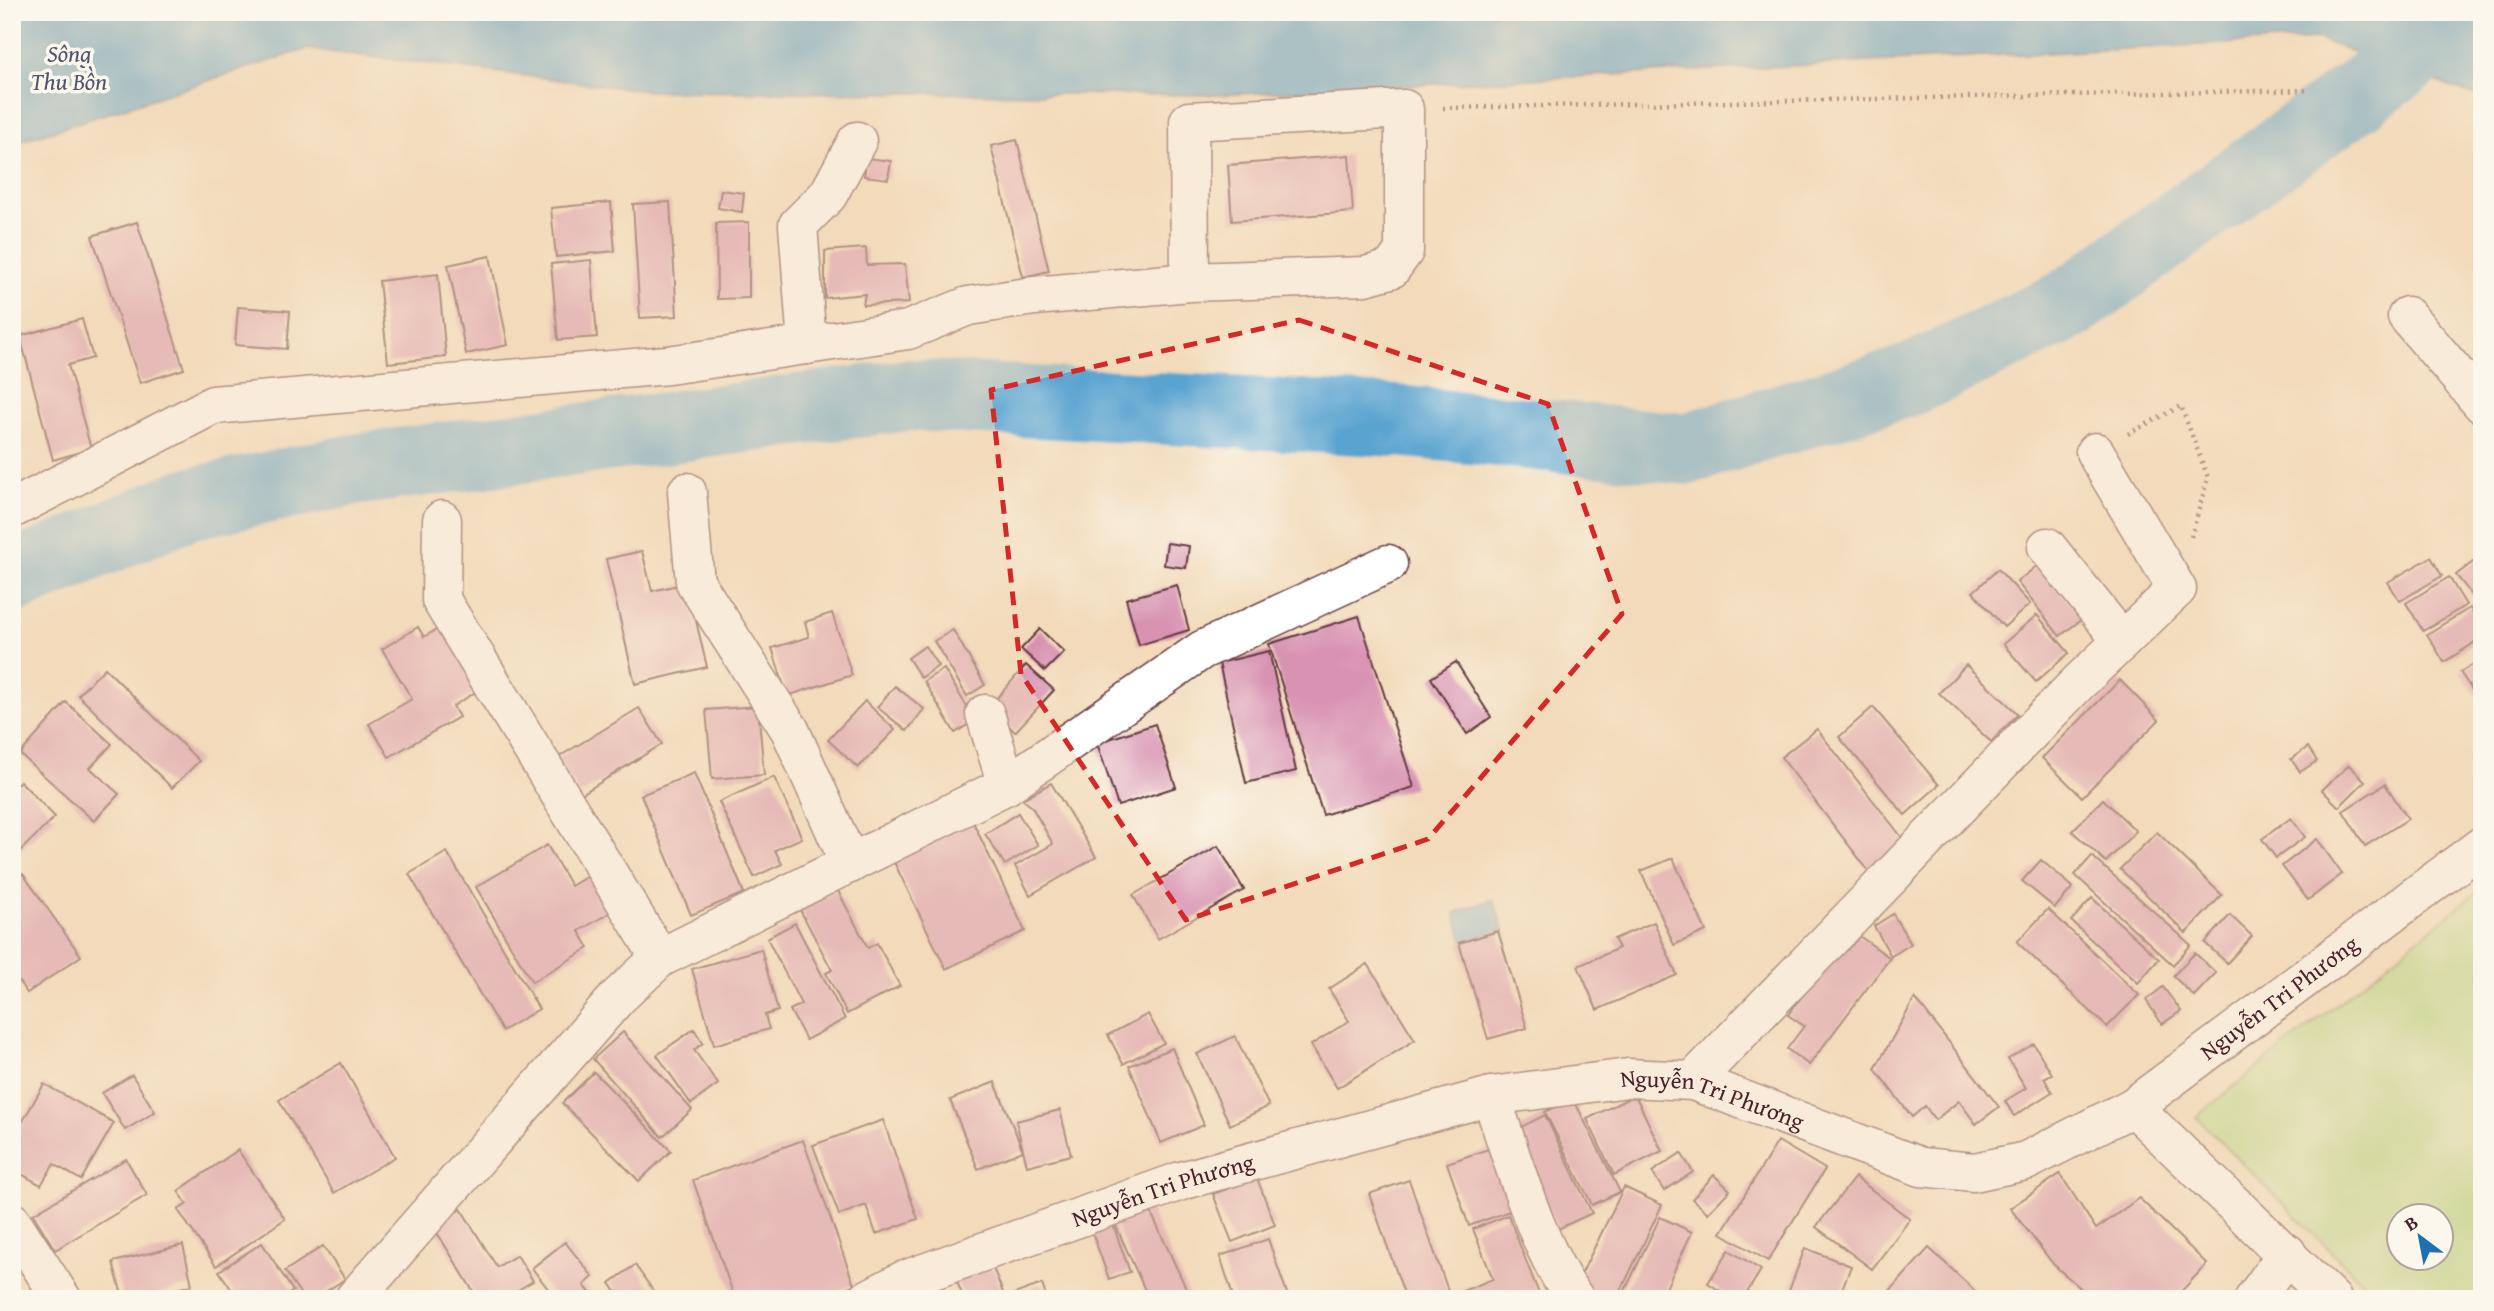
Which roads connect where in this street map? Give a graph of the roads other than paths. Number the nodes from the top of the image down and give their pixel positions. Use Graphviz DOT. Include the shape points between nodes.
graph roads {
  1 [pos="857,141"];
  2 [pos="1190,282"];
  3 [pos="2407,316"];
  4 [pos="807,345"];
  5 [pos="2482,404"];
  6 [pos="2095,452"];
  7 [pos="687,492"];
  8 [pos="12,509"];
  9 [pos="442,520"];
  10 [pos="2048,547"];
  11 [pos="1388,565"];
  12 [pos="2122,641"];
  13 [pos="985,714"];
  14 [pos="1007,785"];
  15 [pos="2482,846"];
  16 [pos="850,864"];
  17 [pos="660,958"];
  18 [pos="1693,1081"];
  19 [pos="1491,1096"];
  20 [pos="2133,1107"];
  21 [pos="12,1222"];
  22 [pos="2287,1253"];
  23 [pos="906,1290"];
  24 [pos="62,1299"];
  25 [pos="354,1299"];
  26 [pos="868,1299"];
  27 [pos="1575,1299"];
  28 [pos="2254,1299"];
  29 [pos="2332,1299"];
  1 -- 4 [label="street" via="828,195 798,225"];
  2 -- 2 [label="street" via="1365,276 1391,269 1404,251 1404,109 1189,121"];
  2 -- 4 [label="street" via="968,306 908,330"];
  3 -- 5 [label="street"];
  4 -- 8 [label="street" via="668,365 213,405"];
  6 -- 12 [label="street" via="2177,589"];
  7 -- 16 [label="street" via="695,582 790,730"];
  9 -- 17 [label="street" via="440,600"];
  10 -- 12 [label="street"];
  11 -- 14 [label="street" via="1202,650"];
  12 -- 18 [label="street"];
  13 -- 14 [label="street"];
  14 -- 16 [label="street"];
  15 -- 20 [label="street, Nguyễn Tri Phương"];
  16 -- 17 [label="street"];
  17 -- 25 [label="street" via="618,997"];
  18 -- 19 [label="street, Nguyễn Tri Phương" via="1628,1077"];
  18 -- 20 [label="street, Nguyễn Tri Phương" via="1921,1167 1974,1172 2026,1161"];
  19 -- 23 [label="street, Nguyễn Tri Phương" via="1181,1181"];
  19 -- 27 [label="street" via="1527,1201"];
  20 -- 22 [label="street"];
  21 -- 24 [label="street"];
  22 -- 28 [label="street"];
  22 -- 29 [label="street"];
  23 -- 26 [label="street, Nguyễn Tri Phương"];
}
